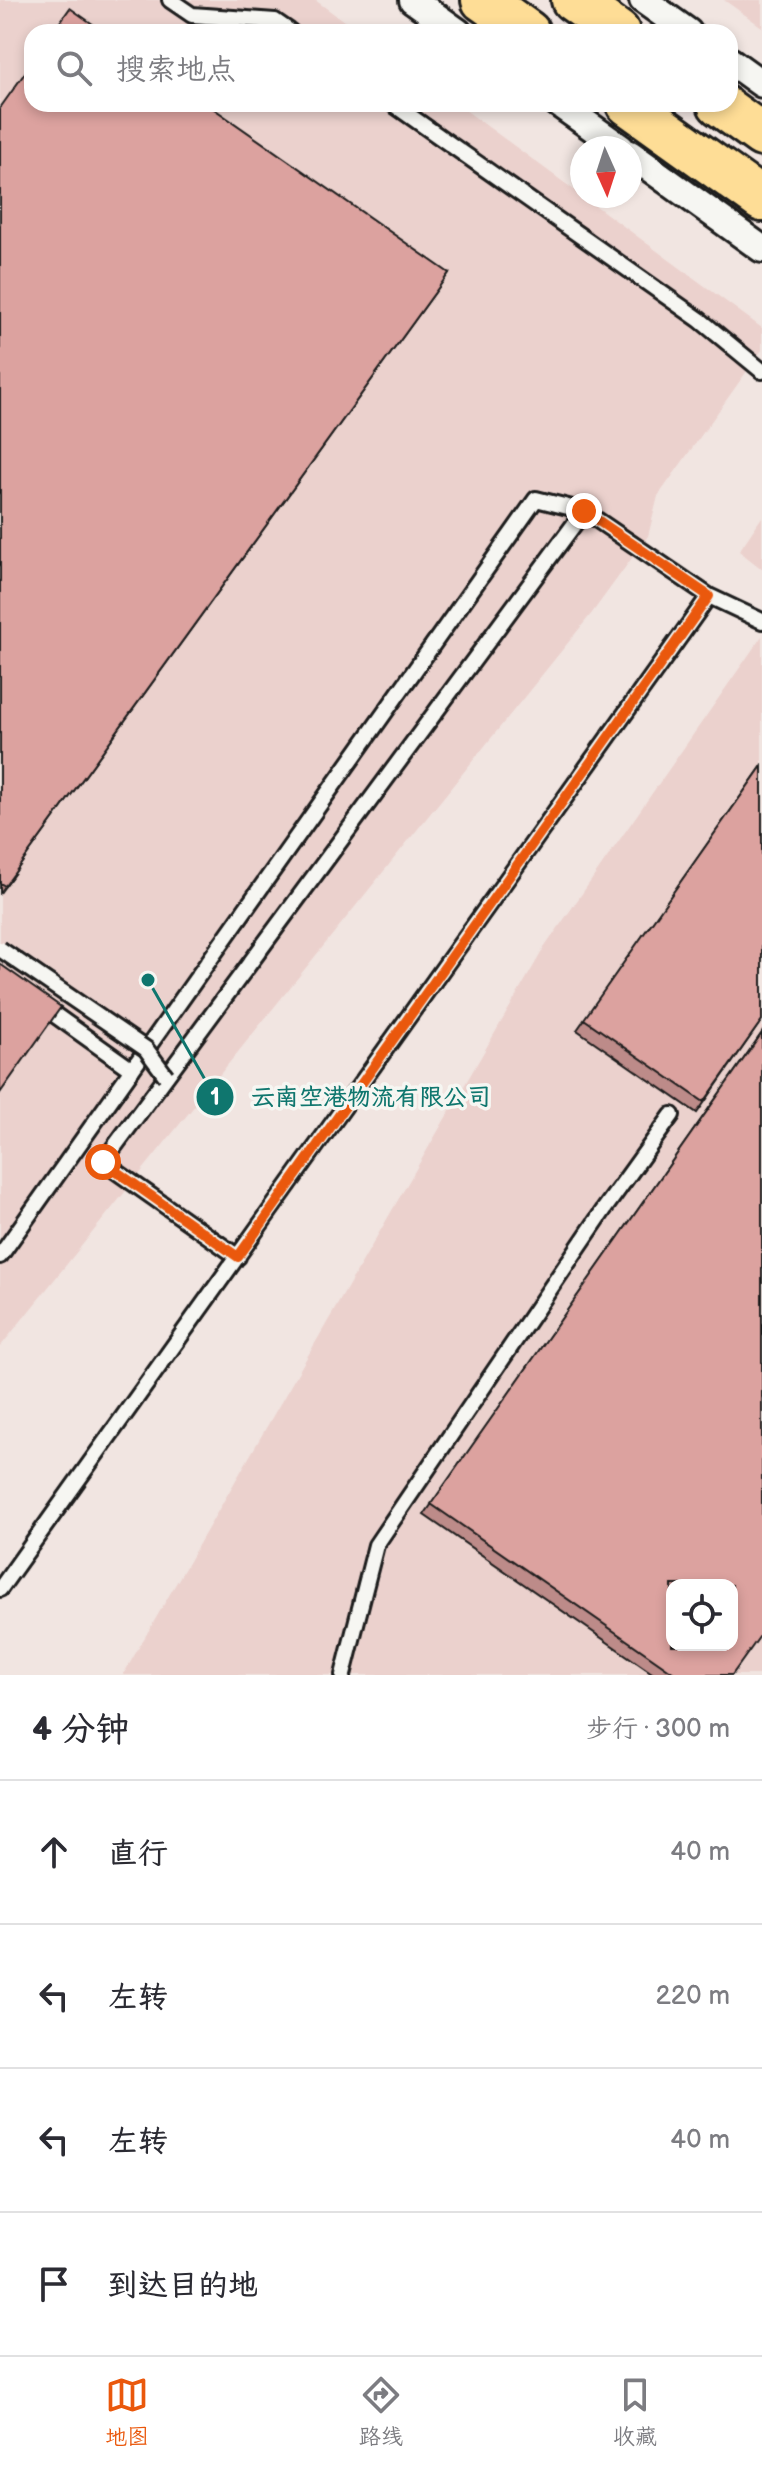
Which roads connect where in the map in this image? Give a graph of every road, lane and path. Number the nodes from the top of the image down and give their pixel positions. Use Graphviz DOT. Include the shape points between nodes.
graph roads {
  1 [pos="170,0"];
  2 [pos="413,0"];
  3 [pos="483,0"];
  4 [pos="573,0"];
  5 [pos="643,0"];
  6 [pos="279,24"];
  7 [pos="447,24"];
  8 [pos="517,24"];
  9 [pos="607,24"];
  10 [pos="677,24"];
  11 [pos="738,67"];
  12 [pos="762,84"];
  13 [pos="404,112"];
  14 [pos="570,112"];
  15 [pos="639,112"];
  16 [pos="730,112"];
  17 [pos="762,135"];
  18 [pos="604,136"];
  19 [pos="642,163"];
  20 [pos="762,200"];
  21 [pos="762,249"];
  22 [pos="762,371"];
  23 [pos="584,511"];
  24 [pos="709,596"];
  25 [pos="762,621"];
  26 [pos="0,949"];
  27 [pos="24,994"];
  28 [pos="132,1070"];
  29 [pos="166,1076"];
  30 [pos="672,1115"];
  31 [pos="0,1256"];
  32 [pos="238,1257"];
  33 [pos="0,1589"];
  34 [pos="343,1675"];
  1 -- 6 [label="lane" via="192,15"];
  2 -- 7 [label="street"];
  3 -- 8 [label="main road"];
  4 -- 9 [label="main road"];
  5 -- 10 [label="street"];
  11 -- 12 [label="street"];
  13 -- 22 [label="lane" via="700,320"];
  14 -- 18 [label="street"];
  15 -- 20 [label="main road"];
  16 -- 17 [label="main road"];
  19 -- 21 [label="street"];
  23 -- 24 [label="lane"];
  23 -- 28 [label="lane" via="536,499"];
  23 -- 29 [label="lane"];
  24 -- 25 [label="lane"];
  24 -- 32 [label="lane"];
  26 -- 29 [label="lane, bridge" via="146,1049"];
  27 -- 28 [label="lane"];
  28 -- 31 [label="lane"];
  29 -- 32 [label="lane" via="103,1162"];
  30 -- 34 [label="lane" via="376,1545"];
  32 -- 33 [label="lane"];
}
